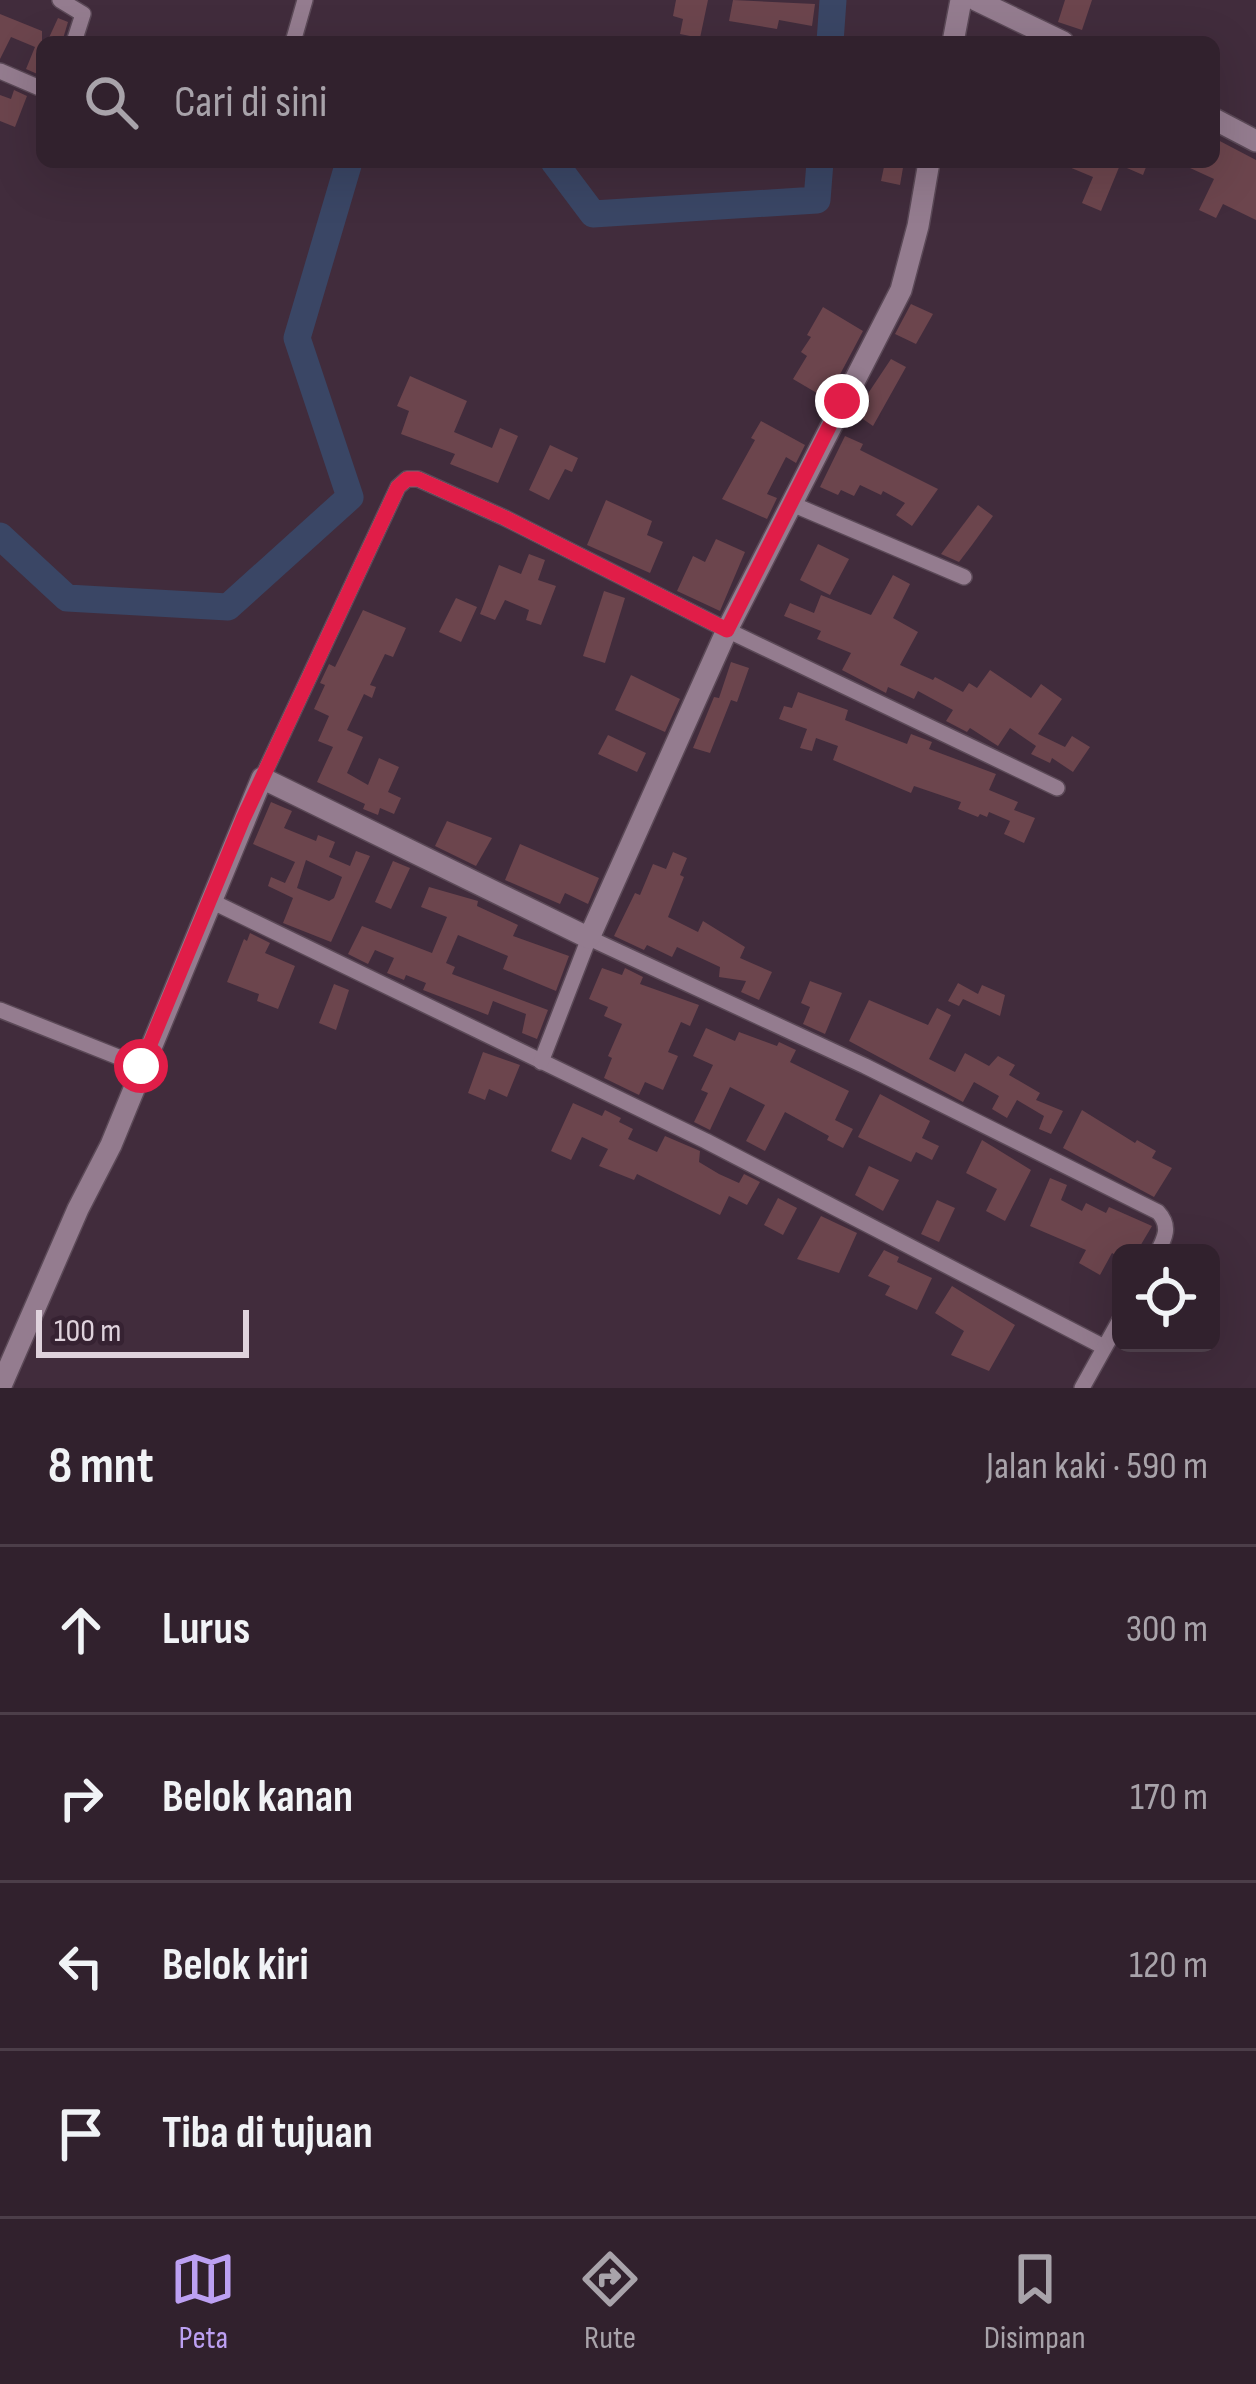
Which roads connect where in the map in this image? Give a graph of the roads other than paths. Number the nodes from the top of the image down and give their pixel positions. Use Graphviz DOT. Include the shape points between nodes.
graph roads {
  1 [pos="60,0"];
  2 [pos="305,0"];
  3 [pos="961,0"];
  4 [pos="976,0"];
  5 [pos="76,36"];
  6 [pos="295,36"];
  7 [pos="954,36"];
  8 [pos="1051,36"];
  9 [pos="0,71"];
  10 [pos="36,86"];
  11 [pos="1220,122"];
  12 [pos="1256,141"];
  13 [pos="928,168"];
  14 [pos="792,504"];
  15 [pos="964,578"];
  16 [pos="727,630"];
  17 [pos="262,778"];
  18 [pos="1057,788"];
  19 [pos="209,900"];
  20 [pos="589,938"];
  21 [pos="0,1010"];
  22 [pos="541,1062"];
  23 [pos="141,1066"];
  24 [pos="1161,1244"];
  25 [pos="1112,1334"];
  26 [pos="1104,1348"];
  27 [pos="0,1388"];
  28 [pos="1082,1388"];
  1 -- 5 [label="street" via="83,14"];
  2 -- 6 [label="street"];
  3 -- 7 [label="street"];
  4 -- 8 [label="street"];
  9 -- 10 [label="street"];
  11 -- 12 [label="street"];
  13 -- 14 [label="street" via="901,290"];
  14 -- 15 [label="street"];
  14 -- 16 [label="street"];
  16 -- 17 [label="street" via="505,518 407,479"];
  16 -- 18 [label="street"];
  16 -- 20 [label="street"];
  17 -- 19 [label="street"];
  17 -- 20 [label="street"];
  19 -- 22 [label="street"];
  19 -- 23 [label="street"];
  20 -- 22 [label="street"];
  20 -- 24 [label="street" via="1158,1212 1167,1229"];
  21 -- 23 [label="street"];
  22 -- 26 [label="street"];
  23 -- 27 [label="street"];
  25 -- 26 [label="street"];
  26 -- 28 [label="street"];
}
